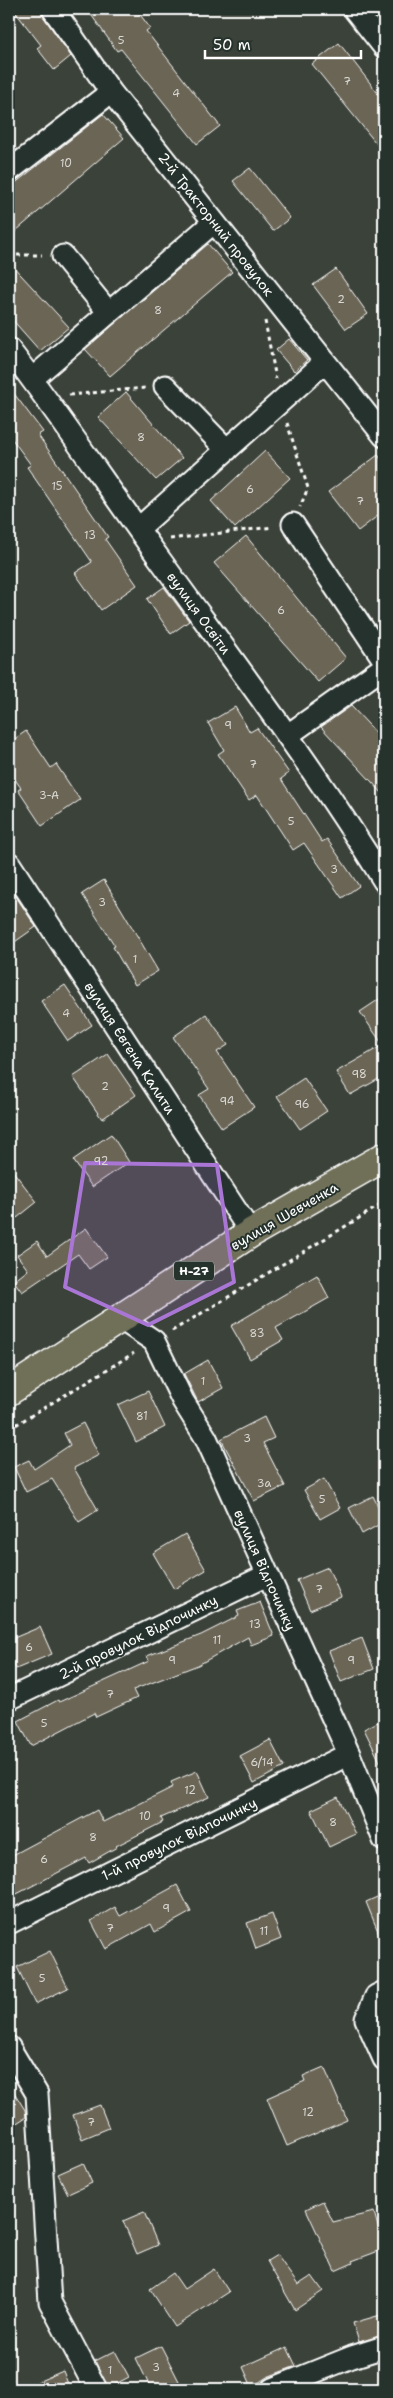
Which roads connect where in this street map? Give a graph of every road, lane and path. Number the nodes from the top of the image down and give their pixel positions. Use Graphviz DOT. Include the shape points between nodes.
graph roads {
  1 [pos="53,9"];
  2 [pos="354,9"];
  3 [pos="384,47"];
  4 [pos="111,92"];
  5 [pos="9,171"];
  6 [pos="214,222"];
  7 [pos="9,255"];
  8 [pos="63,256"];
  9 [pos="108,313"];
  10 [pos="264,314"];
  11 [pos="9,349"];
  12 [pos="325,362"];
  13 [pos="32,379"];
  14 [pos="165,386"];
  15 [pos="46,397"];
  16 [pos="280,402"];
  17 [pos="384,436"];
  18 [pos="227,450"];
  19 [pos="293,524"];
  20 [pos="143,536"];
  21 [pos="383,670"];
  22 [pos="288,735"];
  23 [pos="11,871"];
  24 [pos="383,876"];
  25 [pos="384,1158"];
  26 [pos="384,1203"];
  27 [pos="251,1233"];
  28 [pos="121,1319"];
  29 [pos="154,1342"];
  30 [pos="9,1391"];
  31 [pos="9,1429"];
  32 [pos="267,1574"];
  33 [pos="9,1699"];
  34 [pos="349,1754"];
  35 [pos="384,1840"];
  36 [pos="9,1923"];
  37 [pos="384,1992"];
  38 [pos="9,2046"];
  39 [pos="384,2058"];
  40 [pos="384,2347"];
  41 [pos="96,2389"];
  42 [pos="272,2389"];
  1 -- 4 [label="street, 2-й Тракторний провулок"];
  2 -- 3 [label="street"];
  4 -- 5 [label="street"];
  4 -- 6 [label="street, 2-й Тракторний провулок"];
  6 -- 9 [label="street"];
  6 -- 12 [label="street, 2-й Тракторний провулок"];
  7 -- 8 [label="path"];
  8 -- 9 [label="street"];
  9 -- 13 [label="street"];
  10 -- 16 [label="path"];
  11 -- 13 [label="street, вулиця Освіти"];
  12 -- 16 [label="street"];
  12 -- 17 [label="street, 2-й Тракторний провулок"];
  13 -- 15 [label="street, вулиця Освіти"];
  14 -- 15 [label="path"];
  14 -- 18 [label="street"];
  15 -- 20 [label="street, вулиця Освіти"];
  16 -- 18 [label="street"];
  16 -- 19 [label="path" via="308,488"];
  18 -- 20 [label="street"];
  19 -- 20 [label="path"];
  19 -- 21 [label="street"];
  20 -- 22 [label="street, вулиця Освіти"];
  21 -- 22 [label="street"];
  22 -- 24 [label="street, вулиця Освіти"];
  23 -- 27 [label="street, вулиця Євгена Калити"];
  25 -- 27 [label="main road, вулиця Шевченка / Н-27"];
  26 -- 29 [label="path"];
  27 -- 28 [label="main road, вулиця Шевченка / Н-27"];
  28 -- 29 [label="street, вулиця Відпочинку"];
  28 -- 30 [label="main road, вулиця Шевченка / Н-27"];
  29 -- 31 [label="path"];
  29 -- 32 [label="street, вулиця Відпочинку" via="183,1401 206,1438"];
  32 -- 33 [label="street, 2-й провулок Відпочинку"];
  32 -- 34 [label="street, вулиця Відпочинку"];
  34 -- 35 [label="street, вулиця Відпочинку"];
  34 -- 36 [label="street, 1-й провулок Відпочинку"];
  37 -- 39 [label="street" via="376,1996 366,2018"];
  38 -- 41 [label="street" via="37,2094 50,2302"];
  40 -- 42 [label="street"];
}
